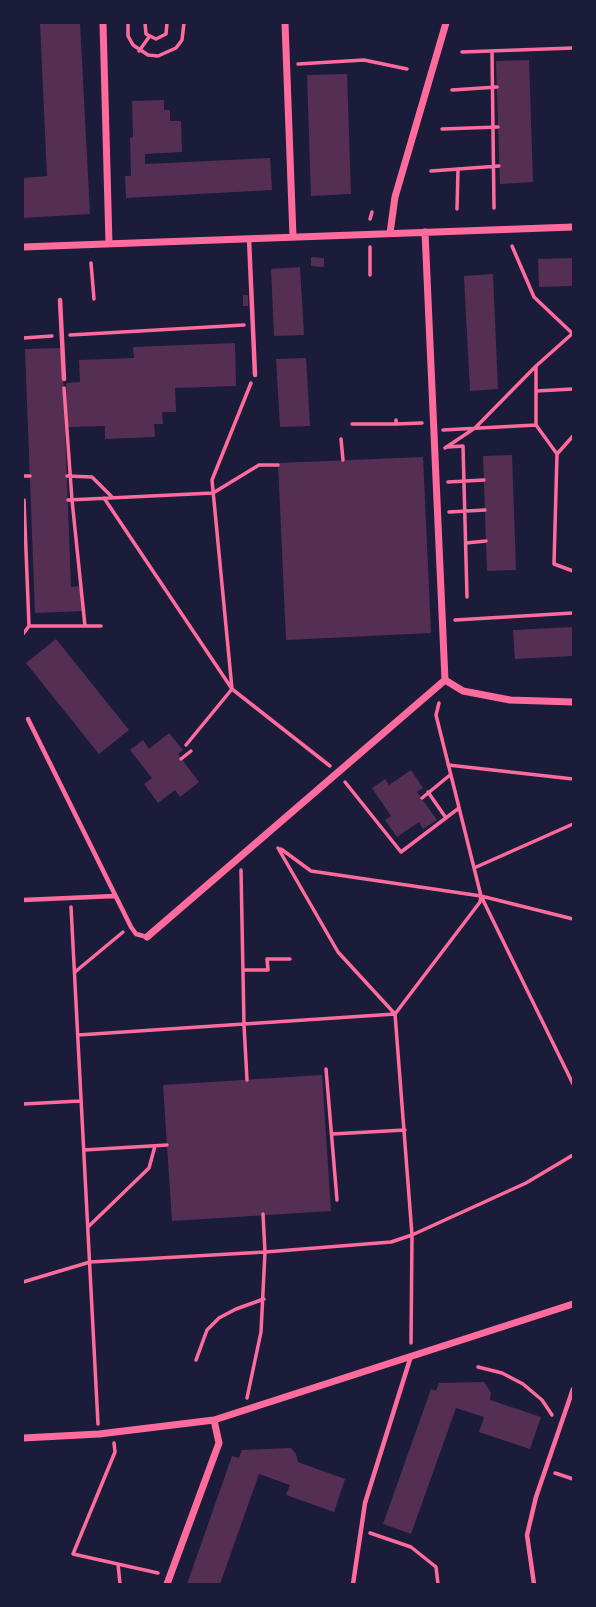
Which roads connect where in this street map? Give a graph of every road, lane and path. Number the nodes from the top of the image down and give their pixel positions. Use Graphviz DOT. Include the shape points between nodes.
graph roads {
  1 [pos="103,23"];
  2 [pos="128,23"];
  3 [pos="145,23"];
  4 [pos="167,23"];
  5 [pos="184,23"];
  6 [pos="285,23"];
  7 [pos="446,23"];
  8 [pos="149,37"];
  9 [pos="573,48"];
  10 [pos="139,51"];
  11 [pos="492,51"];
  12 [pos="462,52"];
  13 [pos="286,65"];
  14 [pos="407,69"];
  15 [pos="495,87"];
  16 [pos="452,90"];
  17 [pos="492,127"];
  18 [pos="498,127"];
  19 [pos="442,129"];
  20 [pos="493,166"];
  21 [pos="499,166"];
  22 [pos="458,169"];
  23 [pos="430,171"];
  24 [pos="494,208"];
  25 [pos="457,209"];
  26 [pos="372,212"];
  27 [pos="370,219"];
  28 [pos="573,227"];
  29 [pos="425,232"];
  30 [pos="390,233"];
  31 [pos="293,237"];
  32 [pos="248,239"];
  33 [pos="109,244"];
  34 [pos="512,246"];
  35 [pos="23,247"];
  36 [pos="370,251"];
  37 [pos="91,262"];
  38 [pos="370,275"];
  39 [pos="94,299"];
  40 [pos="60,300"];
  41 [pos="253,324"];
  42 [pos="573,334"];
  43 [pos="62,335"];
  44 [pos="23,338"];
  45 [pos="536,366"];
  46 [pos="255,375"];
  47 [pos="64,379"];
  48 [pos="251,385"];
  49 [pos="573,389"];
  50 [pos="536,391"];
  51 [pos="422,422"];
  52 [pos="352,424"];
  53 [pos="536,425"];
  54 [pos="475,428"];
  55 [pos="434,431"];
  56 [pos="573,436"];
  57 [pos="341,439"];
  58 [pos="451,444"];
  59 [pos="446,447"];
  60 [pos="557,454"];
  61 [pos="343,460"];
  62 [pos="278,465"];
  63 [pos="23,476"];
  64 [pos="30,476"];
  65 [pos="69,476"];
  66 [pos="484,480"];
  67 [pos="464,481"];
  68 [pos="448,482"];
  69 [pos="213,493"];
  70 [pos="104,498"];
  71 [pos="113,498"];
  72 [pos="24,500"];
  73 [pos="70,500"];
  74 [pos="485,510"];
  75 [pos="465,511"];
  76 [pos="449,512"];
  77 [pos="486,541"];
  78 [pos="466,543"];
  79 [pos="573,571"];
  80 [pos="467,597"];
  81 [pos="573,613"];
  82 [pos="442,620"];
  83 [pos="29,626"];
  84 [pos="85,626"];
  85 [pos="101,626"];
  86 [pos="23,634"];
  87 [pos="445,680"];
  88 [pos="232,689"];
  89 [pos="573,702"];
  90 [pos="28,719"];
  91 [pos="186,745"];
  92 [pos="191,751"];
  93 [pos="181,759"];
  94 [pos="448,765"];
  95 [pos="337,772"];
  96 [pos="451,775"];
  97 [pos="573,779"];
  98 [pos="428,792"];
  99 [pos="422,798"];
  100 [pos="459,808"];
  101 [pos="446,818"];
  102 [pos="573,824"];
  103 [pos="261,836"];
  104 [pos="278,848"];
  105 [pos="241,854"];
  106 [pos="474,868"];
  107 [pos="481,896"];
  108 [pos="115,897"];
  109 [pos="70,898"];
  110 [pos="23,900"];
  111 [pos="573,919"];
  112 [pos="131,927"];
  113 [pos="147,937"];
  114 [pos="290,958"];
  115 [pos="243,970"];
  116 [pos="74,973"];
  117 [pos="395,1014"];
  118 [pos="244,1025"];
  119 [pos="78,1035"];
  120 [pos="326,1069"];
  121 [pos="247,1080"];
  122 [pos="573,1084"];
  123 [pos="81,1101"];
  124 [pos="23,1104"];
  125 [pos="405,1130"];
  126 [pos="332,1134"];
  127 [pos="167,1145"];
  128 [pos="155,1146"];
  129 [pos="84,1150"];
  130 [pos="573,1155"];
  131 [pos="334,1166"];
  132 [pos="328,1167"];
  133 [pos="337,1200"];
  134 [pos="263,1214"];
  135 [pos="88,1227"];
  136 [pos="412,1235"];
  137 [pos="265,1252"];
  138 [pos="90,1262"];
  139 [pos="23,1283"];
  140 [pos="264,1299"];
  141 [pos="573,1304"];
  142 [pos="411,1356"];
  143 [pos="196,1360"];
  144 [pos="478,1367"];
  145 [pos="573,1389"];
  146 [pos="244,1410"];
  147 [pos="214,1420"];
  148 [pos="113,1433"];
  149 [pos="99,1434"];
  150 [pos="558,1434"];
  151 [pos="23,1438"];
  152 [pos="545,1469"];
  153 [pos="573,1479"];
  154 [pos="361,1530"];
  155 [pos="118,1564"];
  156 [pos="169,1580"];
  157 [pos="120,1584"];
  158 [pos="353,1584"];
  159 [pos="438,1584"];
  160 [pos="534,1584"];
  1 -- 33 [label="street"];
  2 -- 10 [label="path" via="128,36"];
  3 -- 8 [label="path"];
  4 -- 8 [label="path" via="163,37"];
  5 -- 10 [label="path" via="182,40 168,54"];
  6 -- 13 [label="street"];
  7 -- 30 [label="street" via="395,197"];
  8 -- 10 [label="path"];
  9 -- 11 [label="path"];
  11 -- 12 [label="path"];
  11 -- 15 [label="path"];
  13 -- 14 [label="path" via="364,60"];
  13 -- 31 [label="street"];
  15 -- 16 [label="path"];
  15 -- 17 [label="path"];
  17 -- 18 [label="path"];
  17 -- 19 [label="path"];
  17 -- 20 [label="path"];
  20 -- 21 [label="path"];
  20 -- 22 [label="path"];
  20 -- 24 [label="path"];
  22 -- 23 [label="path"];
  22 -- 25 [label="path"];
  26 -- 27 [label="path"];
  28 -- 29 [label="street"];
  29 -- 30 [label="street"];
  29 -- 55 [label="street"];
  30 -- 31 [label="street"];
  31 -- 32 [label="street"];
  32 -- 33 [label="street"];
  32 -- 41 [label="lane"];
  33 -- 35 [label="street"];
  34 -- 42 [label="path" via="534,297"];
  36 -- 38 [label="path"];
  37 -- 39 [label="path"];
  40 -- 43 [label="lane"];
  41 -- 43 [label="path"];
  41 -- 46 [label="lane"];
  42 -- 45 [label="path"];
  43 -- 44 [label="path"];
  43 -- 47 [label="lane"];
  45 -- 50 [label="path"];
  45 -- 54 [label="path"];
  47 -- 65 [label="path"];
  48 -- 69 [label="path" via="212,480"];
  49 -- 50 [label="path"];
  50 -- 53 [label="path"];
  51 -- 52 [label="path"];
  53 -- 54 [label="path"];
  53 -- 60 [label="path"];
  54 -- 55 [label="path"];
  54 -- 58 [label="path"];
  55 -- 82 [label="street"];
  56 -- 60 [label="path"];
  57 -- 61 [label="path"];
  59 -- 67 [label="path" via="463,446"];
  60 -- 79 [label="path" via="554,564"];
  62 -- 69 [label="path" via="259,465"];
  63 -- 64 [label="path"];
  65 -- 71 [label="path" via="92,477"];
  65 -- 73 [label="path"];
  66 -- 67 [label="path"];
  67 -- 68 [label="path"];
  67 -- 75 [label="path"];
  69 -- 71 [label="path"];
  69 -- 88 [label="path"];
  70 -- 71 [label="path"];
  70 -- 73 [label="path"];
  70 -- 88 [label="path"];
  72 -- 83 [label="path"];
  73 -- 84 [label="path"];
  74 -- 75 [label="path"];
  75 -- 76 [label="path"];
  75 -- 78 [label="path"];
  77 -- 78 [label="path"];
  78 -- 80 [label="path"];
  81 -- 82 [label="path"];
  82 -- 87 [label="street"];
  83 -- 84 [label="path"];
  83 -- 86 [label="path"];
  84 -- 85 [label="path"];
  87 -- 89 [label="street" via="463,691 510,700"];
  87 -- 94 [label="path" via="436,715"];
  87 -- 95 [label="street"];
  88 -- 91 [label="path"];
  88 -- 95 [label="path"];
  90 -- 108 [label="lane"];
  92 -- 93 [label="path"];
  94 -- 96 [label="path"];
  94 -- 97 [label="path"];
  95 -- 101 [label="path" via="401,852"];
  95 -- 103 [label="street"];
  96 -- 98 [label="path"];
  96 -- 100 [label="path"];
  98 -- 99 [label="path"];
  98 -- 101 [label="path"];
  100 -- 101 [label="path"];
  100 -- 106 [label="path"];
  102 -- 106 [label="path"];
  103 -- 104 [label="path"];
  103 -- 105 [label="street"];
  104 -- 107 [label="path" via="311,871"];
  104 -- 117 [label="path" via="338,952"];
  105 -- 113 [label="street"];
  105 -- 115 [label="path"];
  106 -- 107 [label="path"];
  107 -- 111 [label="path"];
  107 -- 117 [label="path"];
  107 -- 122 [label="path"];
  108 -- 109 [label="lane"];
  108 -- 112 [label="lane"];
  109 -- 110 [label="lane"];
  109 -- 116 [label="path"];
  112 -- 113 [label="lane"];
  112 -- 116 [label="path"];
  114 -- 115 [label="path" via="267,959 268,970"];
  115 -- 118 [label="path"];
  116 -- 119 [label="path"];
  117 -- 118 [label="path"];
  117 -- 125 [label="path"];
  118 -- 119 [label="path"];
  118 -- 121 [label="path"];
  119 -- 123 [label="path"];
  120 -- 126 [label="path"];
  123 -- 124 [label="path"];
  123 -- 129 [label="path"];
  125 -- 126 [label="path"];
  125 -- 136 [label="path"];
  126 -- 131 [label="path"];
  127 -- 128 [label="path"];
  128 -- 129 [label="path"];
  128 -- 135 [label="path" via="149,1168"];
  129 -- 135 [label="path"];
  130 -- 136 [label="path" via="526,1183"];
  131 -- 132 [label="path"];
  131 -- 133 [label="path"];
  134 -- 137 [label="path"];
  135 -- 138 [label="path"];
  136 -- 137 [label="path" via="391,1241"];
  136 -- 142 [label="path"];
  137 -- 138 [label="path"];
  137 -- 140 [label="path"];
  138 -- 139 [label="path"];
  138 -- 149 [label="path"];
  140 -- 143 [label="path" via="219,1318 207,1330"];
  140 -- 146 [label="path"];
  141 -- 142 [label="street"];
  142 -- 146 [label="street"];
  142 -- 154 [label="lane" via="365,1503"];
  144 -- 150 [label="path" via="502,1373 532,1391 550,1411"];
  145 -- 150 [label="lane"];
  146 -- 147 [label="street"];
  147 -- 148 [label="street"];
  147 -- 156 [label="street" via="219,1443"];
  148 -- 149 [label="street"];
  148 -- 155 [label="path" via="115,1451 73,1554"];
  149 -- 151 [label="street"];
  150 -- 152 [label="lane"];
  152 -- 153 [label="path"];
  152 -- 160 [label="lane" via="527,1535"];
  154 -- 158 [label="lane"];
  154 -- 159 [label="path" via="411,1547 436,1567"];
  155 -- 156 [label="path"];
  155 -- 157 [label="path"];
}
